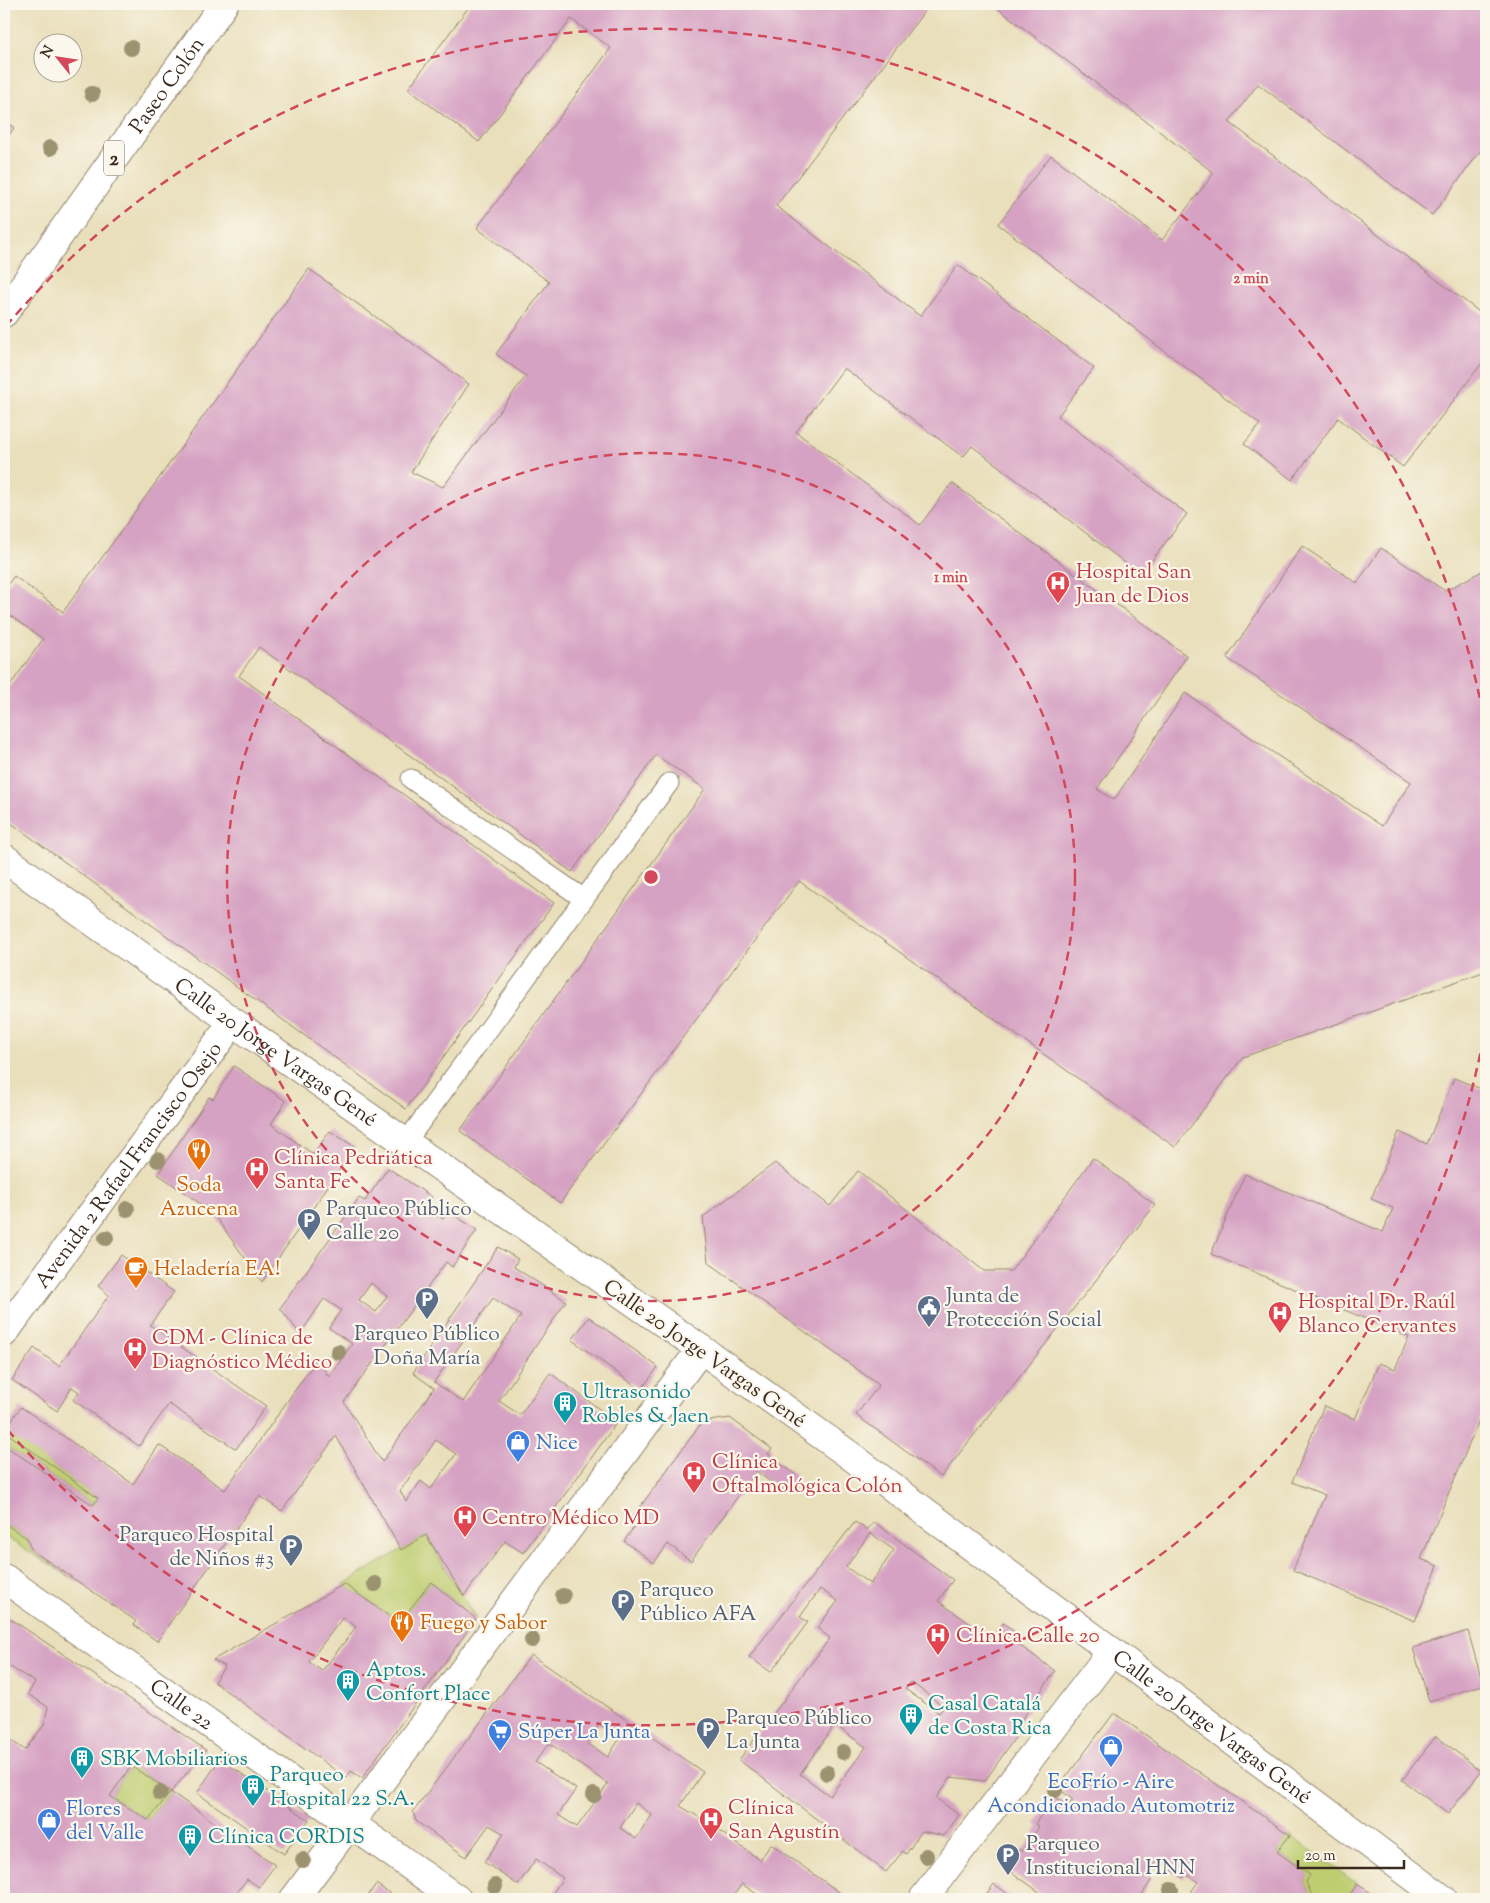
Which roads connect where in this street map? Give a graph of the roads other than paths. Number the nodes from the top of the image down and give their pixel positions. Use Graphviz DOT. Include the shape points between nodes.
graph roads {
  1 [pos="224,4"];
  2 [pos="4,313"];
  3 [pos="411,779"];
  4 [pos="669,783"];
  5 [pos="4,858"];
  6 [pos="584,899"];
  7 [pos="232,1022"];
  8 [pos="406,1142"];
  9 [pos="4,1332"];
  10 [pos="701,1349"];
  11 [pos="4,1578"];
  12 [pos="1111,1652"];
  13 [pos="350,1824"];
  14 [pos="294,1899"];
  15 [pos="457,1899"];
  16 [pos="923,1899"];
  17 [pos="1443,1899"];
  1 -- 2 [label="main road, Paseo Colón / 2"];
  3 -- 6 [label="lane"];
  4 -- 6 [label="lane"];
  5 -- 7 [label="main road, Calle 20 Jorge Vargas Gené"];
  6 -- 8 [label="lane"];
  7 -- 8 [label="main road, Calle 20 Jorge Vargas Gené"];
  7 -- 9 [label="main road, Avenida 2 Rafael Francisco Osejo"];
  8 -- 10 [label="main road, Calle 20 Jorge Vargas Gené"];
  10 -- 12 [label="main road, Calle 20 Jorge Vargas Gené" via="848,1454"];
  10 -- 13 [label="main road"];
  11 -- 13 [label="main road, Calle 22"];
  12 -- 16 [label="main road"];
  12 -- 17 [label="main road, Calle 20 Jorge Vargas Gené"];
  13 -- 14 [label="main road"];
  13 -- 15 [label="main road, Calle 22"];
}
